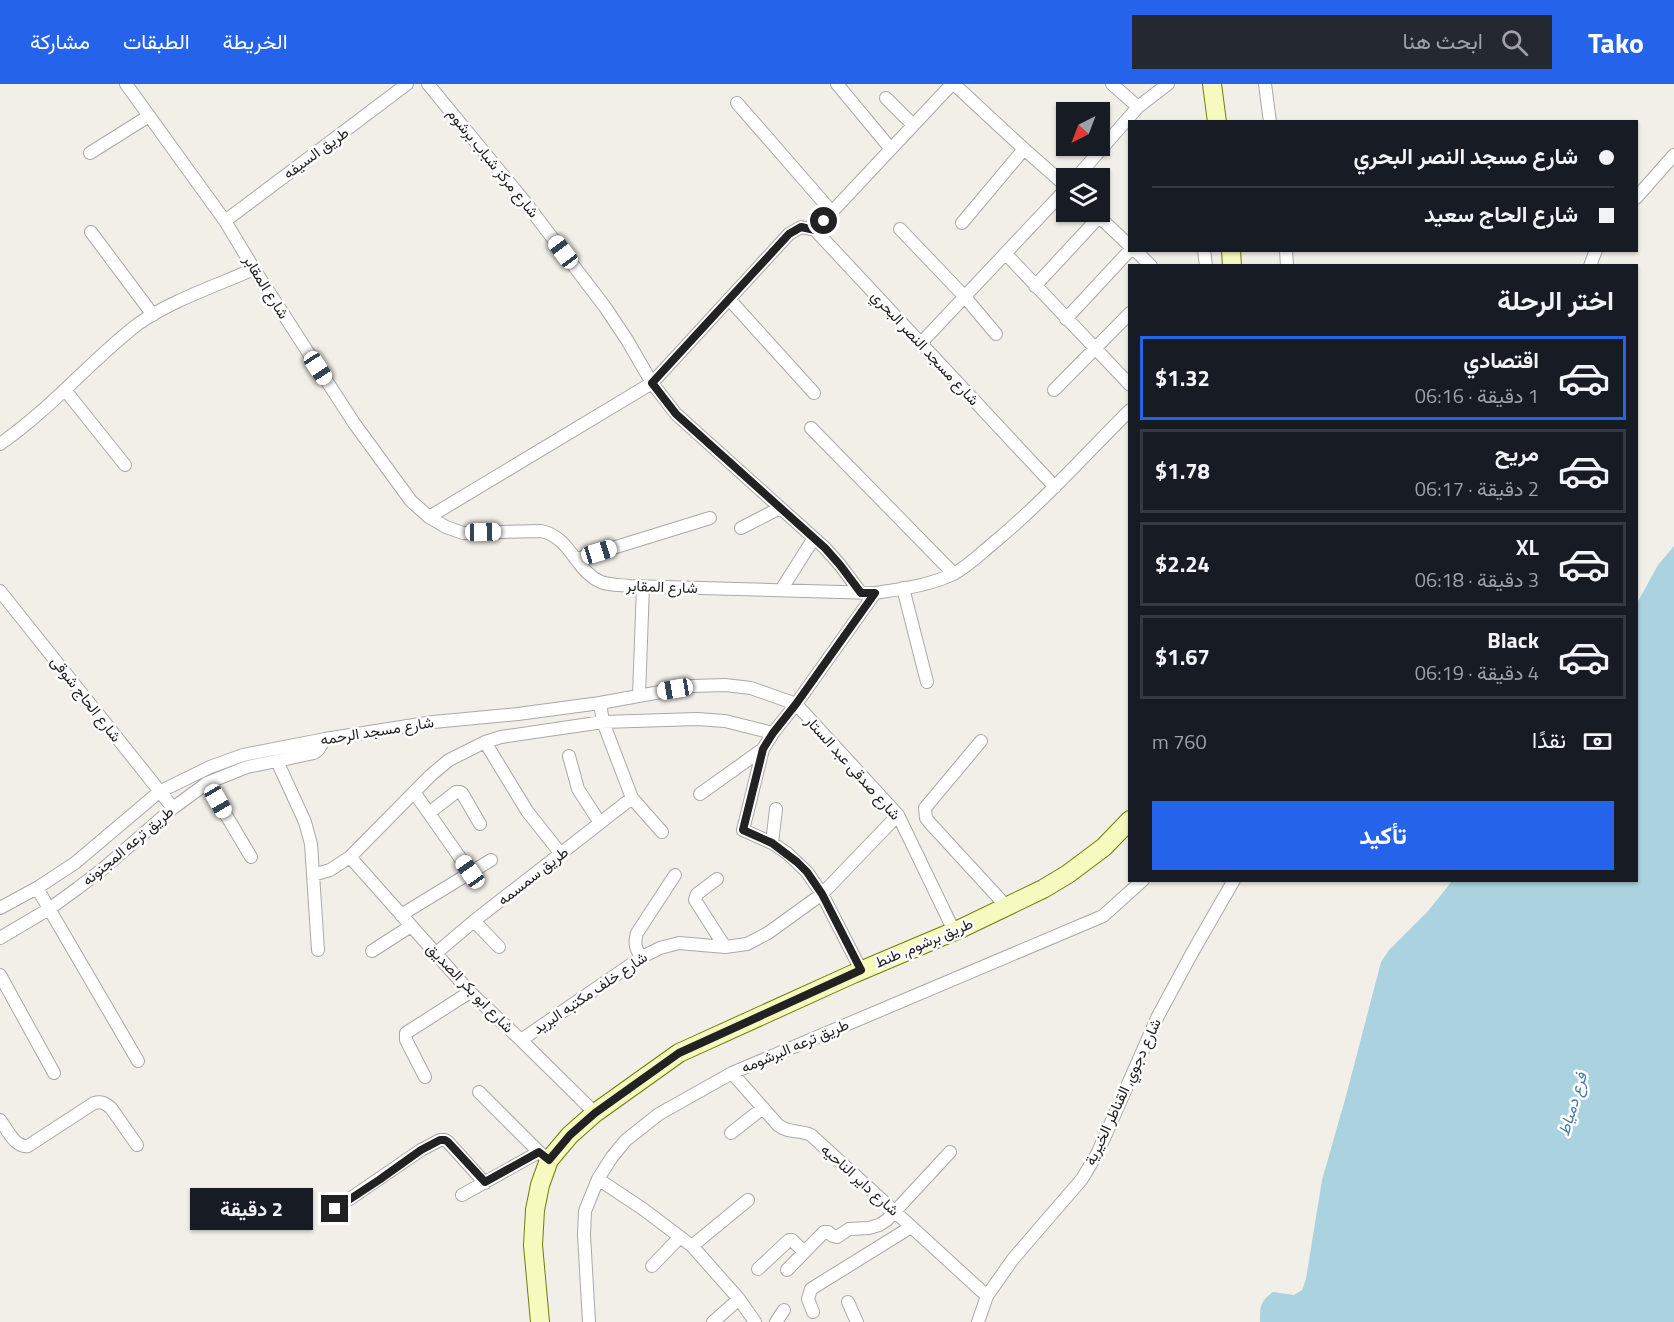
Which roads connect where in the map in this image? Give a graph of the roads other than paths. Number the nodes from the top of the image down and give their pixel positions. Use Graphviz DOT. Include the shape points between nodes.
graph roads {
  1 [pos="126,84"];
  2 [pos="407,84"];
  3 [pos="428,84"];
  4 [pos="837,84"];
  5 [pos="953,84"];
  6 [pos="1112,84"];
  7 [pos="1168,84"];
  8 [pos="1212,84"];
  9 [pos="1265,84"];
  10 [pos="886,98"];
  11 [pos="737,103"];
  12 [pos="1138,107"];
  13 [pos="149,117"];
  14 [pos="1217,120"];
  15 [pos="1270,120"];
  16 [pos="913,125"];
  17 [pos="891,149"];
  18 [pos="1024,149"];
  19 [pos="90,153"];
  20 [pos="1674,155"];
  21 [pos="1085,168"];
  22 [pos="1056,179"];
  23 [pos="1638,196"];
  24 [pos="1056,199"];
  25 [pos="832,212"];
  26 [pos="225,221"];
  27 [pos="1089,222"];
  28 [pos="1104,222"];
  29 [pos="962,223"];
  30 [pos="900,229"];
  31 [pos="815,230"];
  32 [pos="91,232"];
  33 [pos="1128,246"];
  34 [pos="1128,250"];
  35 [pos="1137,252"];
  36 [pos="1006,254"];
  37 [pos="1148,264"];
  38 [pos="254,269"];
  39 [pos="1035,286"];
  40 [pos="965,297"];
  41 [pos="729,299"];
  42 [pos="153,315"];
  43 [pos="1128,315"];
  44 [pos="1066,319"];
  45 [pos="996,334"];
  46 [pos="921,343"];
  47 [pos="1095,350"];
  48 [pos="652,383"];
  49 [pos="1128,383"];
  50 [pos="64,390"];
  51 [pos="1054,390"];
  52 [pos="814,393"];
  53 [pos="1128,412"];
  54 [pos="811,428"];
  55 [pos="0,444"];
  56 [pos="125,465"];
  57 [pos="1055,487"];
  58 [pos="780,508"];
  59 [pos="429,518"];
  60 [pos="710,518"];
  61 [pos="741,528"];
  62 [pos="813,538"];
  63 [pos="577,559"];
  64 [pos="954,574"];
  65 [pos="643,586"];
  66 [pos="903,588"];
  67 [pos="781,590"];
  68 [pos="0,591"];
  69 [pos="861,593"];
  70 [pos="875,593"];
  71 [pos="927,682"];
  72 [pos="639,695"];
  73 [pos="600,703"];
  74 [pos="796,704"];
  75 [pos="603,722"];
  76 [pos="773,733"];
  77 [pos="325,739"];
  78 [pos="981,741"];
  79 [pos="485,742"];
  80 [pos="763,749"];
  81 [pos="569,756"];
  82 [pos="245,761"];
  83 [pos="277,761"];
  84 [pos="207,783"];
  85 [pos="159,792"];
  86 [pos="414,792"];
  87 [pos="700,794"];
  88 [pos="632,798"];
  89 [pos="173,808"];
  90 [pos="776,809"];
  91 [pos="429,813"];
  92 [pos="898,814"];
  93 [pos="1128,822"];
  94 [pos="600,823"];
  95 [pos="480,824"];
  96 [pos="662,832"];
  97 [pos="772,843"];
  98 [pos="561,854"];
  99 [pos="251,857"];
  100 [pos="350,857"];
  101 [pos="491,860"];
  102 [pos="470,872"];
  103 [pos="314,875"];
  104 [pos="675,875"];
  105 [pos="717,879"];
  106 [pos="1141,882"];
  107 [pos="1233,882"];
  108 [pos="37,888"];
  109 [pos="822,894"];
  110 [pos="1007,907"];
  111 [pos="0,908"];
  112 [pos="49,909"];
  113 [pos="400,915"];
  114 [pos="474,921"];
  115 [pos="411,926"];
  116 [pos="954,930"];
  117 [pos="0,938"];
  118 [pos="499,947"];
  119 [pos="725,947"];
  120 [pos="318,950"];
  121 [pos="372,951"];
  122 [pos="435,954"];
  123 [pos="642,957"];
  124 [pos="861,970"];
  125 [pos="0,975"];
  126 [pos="470,992"];
  127 [pos="521,1040"];
  128 [pos="138,1061"];
  129 [pos="54,1073"];
  130 [pos="732,1074"];
  131 [pos="425,1077"];
  132 [pos="479,1092"];
  133 [pos="763,1108"];
  134 [pos="595,1113"];
  135 [pos="0,1120"];
  136 [pos="731,1133"];
  137 [pos="137,1145"];
  138 [pos="950,1152"];
  139 [pos="544,1156"];
  140 [pos="598,1179"];
  141 [pos="485,1182"];
  142 [pos="462,1196"];
  143 [pos="748,1200"];
  144 [pos="335,1209"];
  145 [pos="895,1212"];
  146 [pos="911,1227"];
  147 [pos="680,1237"];
  148 [pos="692,1246"];
  149 [pos="804,1252"];
  150 [pos="652,1266"];
  151 [pos="758,1269"];
  152 [pos="787,1270"];
  153 [pos="987,1296"];
  154 [pos="739,1299"];
  155 [pos="849,1302"];
  156 [pos="784,1310"];
  157 [pos="813,1312"];
  158 [pos="540,1322"];
  159 [pos="589,1322"];
  160 [pos="713,1322"];
  161 [pos="755,1322"];
  162 [pos="776,1322"];
  163 [pos="857,1322"];
  164 [pos="978,1322"];
  1 -- 13 [label="street, شارع المقابر"];
  2 -- 26 [label="street, طريق السيفه"];
  3 -- 48 [label="street, شارع مركز شباب برشوم" via="584,280"];
  4 -- 17 [label="street"];
  5 -- 16 [label="street"];
  5 -- 18 [label="street"];
  6 -- 12 [label="street"];
  7 -- 12 [label="street"];
  8 -- 14 [label="main road"];
  9 -- 15 [label="street"];
  10 -- 16 [label="street"];
  11 -- 25 [label="street"];
  12 -- 21 [label="street"];
  13 -- 19 [label="street"];
  13 -- 26 [label="street, شارع المقابر"];
  16 -- 17 [label="street"];
  17 -- 25 [label="street"];
  18 -- 22 [label="street"];
  18 -- 29 [label="street"];
  20 -- 23 [label="street"];
  24 -- 36 [label="street"];
  25 -- 31 [label="street"];
  26 -- 38 [label="street, شارع المقابر"];
  27 -- 39 [label="street"];
  28 -- 33 [label="street"];
  30 -- 40 [label="street"];
  31 -- 41 [label="street" via="801,227 789,234"];
  31 -- 46 [label="street, شارع مسجد النصر البحري"];
  32 -- 42 [label="street"];
  34 -- 44 [label="street"];
  35 -- 37 [label="street"];
  36 -- 39 [label="street"];
  36 -- 40 [label="street"];
  38 -- 42 [label="street"];
  38 -- 59 [label="street, شارع المقابر" via="372,449 411,501"];
  39 -- 44 [label="street"];
  40 -- 45 [label="street"];
  40 -- 46 [label="street"];
  41 -- 48 [label="street"];
  41 -- 52 [label="street"];
  42 -- 50 [label="street"];
  43 -- 47 [label="street"];
  44 -- 47 [label="street"];
  46 -- 57 [label="street, شارع مسجد النصر البحري"];
  47 -- 49 [label="street"];
  47 -- 51 [label="street"];
  48 -- 58 [label="street, شارع مركز شباب برشوم" via="676,414"];
  48 -- 59 [label="street"];
  50 -- 55 [label="street"];
  50 -- 56 [label="street"];
  53 -- 57 [label="street, شارع المقابر"];
  54 -- 64 [label="street"];
  57 -- 64 [label="street, شارع المقابر"];
  58 -- 61 [label="street"];
  58 -- 62 [label="street, شارع مركز شباب برشوم"];
  59 -- 63 [label="street, شارع المقابر" via="463,533 548,532"];
  60 -- 63 [label="street"];
  62 -- 67 [label="street"];
  62 -- 69 [label="street, شارع مركز شباب برشوم"];
  63 -- 65 [label="street, شارع المقابر" via="591,576 602,582"];
  64 -- 66 [label="street, شارع المقابر"];
  65 -- 67 [label="street, شارع المقابر"];
  65 -- 72 [label="street"];
  66 -- 70 [label="street, شارع المقابر"];
  66 -- 71 [label="street"];
  67 -- 69 [label="street, شارع المقابر"];
  68 -- 85 [label="street, شارع الحاج شوقى"];
  69 -- 70 [label="street, شارع المقابر"];
  70 -- 74 [label="street"];
  72 -- 73 [label="street, شارع مسجد الرحمه"];
  72 -- 74 [label="street, شارع مسجد الرحمه" via="725,685 752,688"];
  73 -- 75 [label="street"];
  73 -- 77 [label="street, شارع مسجد الرحمه"];
  74 -- 76 [label="street"];
  74 -- 92 [label="street, شارع صدقى عبد الستار"];
  75 -- 76 [label="street" via="725,720"];
  75 -- 79 [label="street"];
  75 -- 88 [label="street"];
  76 -- 80 [label="street"];
  77 -- 82 [label="street, شارع مسجد الرحمه"];
  77 -- 83 [label="street, طريق ترعه المجنونه" via="314,753"];
  78 -- 110 [label="street" via="925,808 925,813"];
  79 -- 86 [label="street" via="449,760"];
  79 -- 98 [label="street" via="527,811"];
  80 -- 87 [label="street"];
  80 -- 97 [label="street" via="743,831"];
  81 -- 94 [label="street" via="578,789"];
  82 -- 83 [label="street, طريق ترعه المجنونه"];
  82 -- 84 [label="street, طريق ترعه المجنونه"];
  82 -- 85 [label="street, شارع مسجد الرحمه" via="210,767"];
  83 -- 103 [label="street" via="305,822"];
  84 -- 89 [label="street, طريق ترعه المجنونه"];
  84 -- 99 [label="street"];
  85 -- 89 [label="street, شارع الحاج شوقى"];
  85 -- 108 [label="street, شارع مسجد الرحمه" via="75,863"];
  86 -- 91 [label="street"];
  86 -- 100 [label="street"];
  88 -- 94 [label="street, طريق سمسمه"];
  88 -- 96 [label="street"];
  89 -- 112 [label="street, طريق ترعه المجنونه"];
  90 -- 97 [label="street"];
  91 -- 95 [label="street" via="459,792"];
  91 -- 102 [label="street"];
  92 -- 109 [label="street, شارع خلف مكتبه البريد"];
  92 -- 116 [label="street, شارع صدقى عبد الستار"];
  93 -- 110 [label="main road, طريق برشوم, طنط" via="1104,847 1068,874"];
  94 -- 98 [label="street, طريق سمسمه"];
  97 -- 109 [label="street" via="797,862"];
  98 -- 114 [label="street, طريق سمسمه"];
  100 -- 103 [label="street"];
  100 -- 113 [label="street, شارع ابو بكر الصديق"];
  101 -- 102 [label="street"];
  102 -- 113 [label="street"];
  103 -- 120 [label="street"];
  104 -- 123 [label="street" via="637,933 636,949"];
  105 -- 119 [label="street" via="695,900"];
  106 -- 130 [label="street, طريق ترعه البرشومه" via="1103,916"];
  107 -- 153 [label="street, شارع دجوي, القناطر الخيرية" via="1158,1016 1098,1152 1082,1179 1013,1259"];
  108 -- 111 [label="street, شارع مسجد الرحمه"];
  108 -- 112 [label="street"];
  109 -- 119 [label="street, شارع خلف مكتبه البريد" via="768,933 747,944"];
  109 -- 124 [label="street"];
  110 -- 116 [label="main road, طريق برشوم, طنط"];
  112 -- 117 [label="street, طريق ترعه المجنونه"];
  112 -- 128 [label="street"];
  113 -- 115 [label="street, شارع ابو بكر الصديق"];
  114 -- 118 [label="street"];
  114 -- 122 [label="street, طريق سمسمه"];
  115 -- 121 [label="street"];
  115 -- 122 [label="street, شارع ابو بكر الصديق"];
  116 -- 124 [label="main road, طريق برشوم, طنط"];
  119 -- 123 [label="street, شارع خلف مكتبه البريد" via="680,944"];
  122 -- 126 [label="street, شارع ابو بكر الصديق"];
  123 -- 127 [label="street, شارع خلف مكتبه البريد"];
  124 -- 134 [label="main road, طريق برشوم, طنط" via="679,1053"];
  125 -- 129 [label="street"];
  126 -- 127 [label="street, شارع ابو بكر الصديق"];
  126 -- 131 [label="street" via="406,1033"];
  127 -- 134 [label="street, شارع ابو بكر الصديق"];
  130 -- 133 [label="street, شارع داير الناحيه"];
  130 -- 140 [label="street, طريق ترعه البرشومه" via="658,1114 626,1140"];
  132 -- 139 [label="street"];
  133 -- 136 [label="street"];
  133 -- 145 [label="street, شارع داير الناحيه" via="782,1128 811,1135"];
  134 -- 139 [label="main road, طريق برشوم, طنط"];
  135 -- 137 [label="street" via="23,1147 101,1102 111,1108"];
  138 -- 145 [label="street"];
  139 -- 141 [label="street"];
  139 -- 158 [label="main road, طريق برشوم, طنط" via="532,1245"];
  140 -- 147 [label="street"];
  140 -- 159 [label="street, طريق ترعه البرشومه" via="585,1212"];
  141 -- 142 [label="street"];
  141 -- 144 [label="street" via="448,1142 440,1140"];
  143 -- 148 [label="street"];
  145 -- 146 [label="street, شارع داير الناحيه"];
  145 -- 149 [label="street" via="879,1225 849,1229 837,1237 825,1231"];
  146 -- 153 [label="street, شارع داير الناحيه"];
  146 -- 157 [label="street" via="811,1289 808,1299"];
  147 -- 148 [label="street"];
  147 -- 150 [label="street"];
  148 -- 154 [label="street"];
  149 -- 151 [label="street" via="789,1240"];
  149 -- 152 [label="street"];
  153 -- 164 [label="street, شارع دجوي, القناطر الخيرية"];
  154 -- 160 [label="street"];
  154 -- 161 [label="street"];
  155 -- 163 [label="street"];
  156 -- 162 [label="street"];
}
